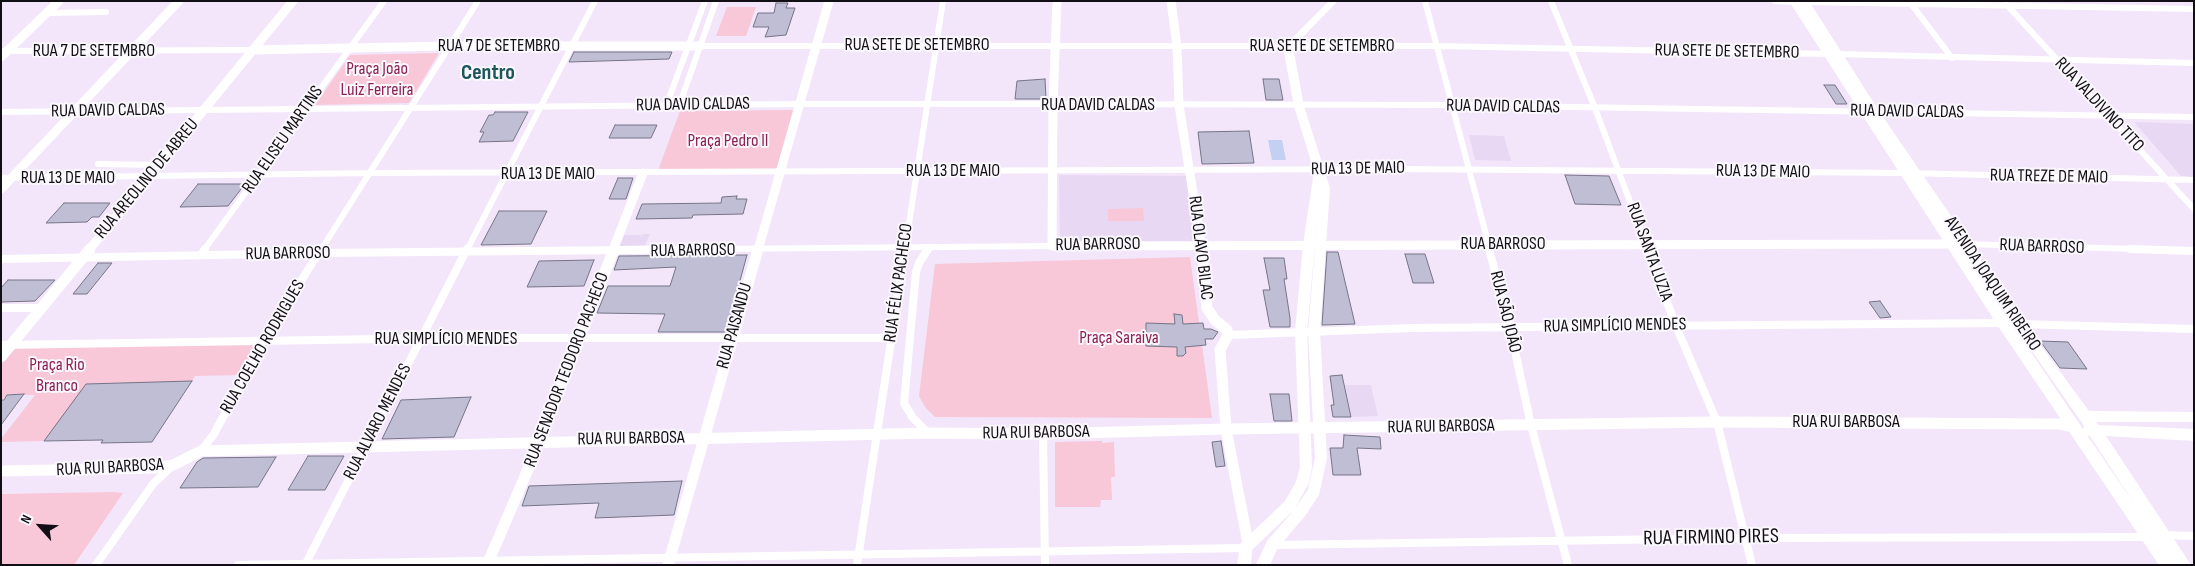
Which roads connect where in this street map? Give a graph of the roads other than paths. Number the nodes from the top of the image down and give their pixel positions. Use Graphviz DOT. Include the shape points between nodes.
graph roads {
  1 [pos="59,1"];
  2 [pos="179,1"];
  3 [pos="293,1"];
  4 [pos="384,1"];
  5 [pos="478,1"];
  6 [pos="595,1"];
  7 [pos="705,1"];
  8 [pos="716,1"];
  9 [pos="829,1"];
  10 [pos="942,1"];
  11 [pos="1057,1"];
  12 [pos="1171,1"];
  13 [pos="1334,1"];
  14 [pos="1425,1"];
  15 [pos="1551,1"];
  16 [pos="1775,1"];
  17 [pos="1799,2"];
  18 [pos="1910,3"];
  19 [pos="2006,3"];
  20 [pos="2194,9"];
  21 [pos="106,12"];
  22 [pos="47,13"];
  23 [pos="699,18"];
  24 [pos="710,18"];
  25 [pos="816,45"];
  26 [pos="936,45"];
  27 [pos="1054,45"];
  28 [pos="448,46"];
  29 [pos="572,46"];
  30 [pos="700,46"];
  31 [pos="1177,46"];
  32 [pos="1436,46"];
  33 [pos="349,47"];
  34 [pos="688,47"];
  35 [pos="1288,47"];
  36 [pos="1569,48"];
  37 [pos="252,50"];
  38 [pos="132,51"];
  39 [pos="3,53"];
  40 [pos="1833,54"];
  41 [pos="1952,58"];
  42 [pos="2057,60"];
  43 [pos="2194,63"];
  44 [pos="678,75"];
  45 [pos="690,75"];
  46 [pos="670,95"];
  47 [pos="683,95"];
  48 [pos="800,104"];
  49 [pos="926,104"];
  50 [pos="1052,104"];
  51 [pos="1180,105"];
  52 [pos="1451,105"];
  53 [pos="540,106"];
  54 [pos="666,106"];
  55 [pos="679,106"];
  56 [pos="1298,106"];
  57 [pos="410,107"];
  58 [pos="1595,108"];
  59 [pos="305,109"];
  60 [pos="205,110"];
  61 [pos="1869,111"];
  62 [pos="1,112"];
  63 [pos="75,112"];
  64 [pos="2110,116"];
  65 [pos="2194,117"];
  66 [pos="98,164"];
  67 [pos="158,165"];
  68 [pos="1190,170"];
  69 [pos="1318,170"];
  70 [pos="1469,170"];
  71 [pos="915,171"];
  72 [pos="1052,171"];
  73 [pos="1619,171"];
  74 [pos="780,172"];
  75 [pos="370,173"];
  76 [pos="643,173"];
  77 [pos="1905,173"];
  78 [pos="505,174"];
  79 [pos="1918,174"];
  80 [pos="258,176"];
  81 [pos="148,177"];
  82 [pos="1,178"];
  83 [pos="12,178"];
  84 [pos="2168,179"];
  85 [pos="2194,180"];
  86 [pos="1,189"];
  87 [pos="2194,209"];
  88 [pos="1488,244"];
  89 [pos="1957,244"];
  90 [pos="1202,245"];
  91 [pos="1315,245"];
  92 [pos="1646,245"];
  93 [pos="1052,246"];
  94 [pos="929,248"];
  95 [pos="904,249"];
  96 [pos="756,250"];
  97 [pos="613,251"];
  98 [pos="2194,251"];
  99 [pos="318,253"];
  100 [pos="466,253"];
  101 [pos="202,255"];
  102 [pos="1,259"];
  103 [pos="82,259"];
  104 [pos="1,308"];
  105 [pos="41,308"];
  106 [pos="2003,323"];
  107 [pos="2018,324"];
  108 [pos="1676,326"];
  109 [pos="1510,328"];
  110 [pos="2194,329"];
  111 [pos="1307,332"];
  112 [pos="1228,335"];
  113 [pos="420,338"];
  114 [pos="892,338"];
  115 [pos="732,339"];
  116 [pos="264,340"];
  117 [pos="578,340"];
  118 [pos="6,345"];
  119 [pos="1,357"];
  120 [pos="2194,417"];
  121 [pos="2079,421"];
  122 [pos="1717,422"];
  123 [pos="1530,425"];
  124 [pos="1304,428"];
  125 [pos="1226,429"];
  126 [pos="1319,429"];
  127 [pos="2095,431"];
  128 [pos="928,433"];
  129 [pos="1043,434"];
  130 [pos="876,435"];
  131 [pos="2194,435"];
  132 [pos="704,438"];
  133 [pos="209,440"];
  134 [pos="539,442"];
  135 [pos="365,448"];
  136 [pos="201,451"];
  137 [pos="173,465"];
  138 [pos="1,471"];
  139 [pos="2157,536"];
  140 [pos="2194,536"];
  141 [pos="1747,538"];
  142 [pos="1561,540"];
  143 [pos="1272,545"];
  144 [pos="1246,546"];
  145 [pos="1045,550"];
  146 [pos="859,553"];
  147 [pos="669,561"];
  148 [pos="488,562"];
  149 [pos="306,564"];
  150 [pos="96,565"];
  151 [pos="238,565"];
  152 [pos="857,565"];
  153 [pos="1045,565"];
  154 [pos="1244,565"];
  155 [pos="1262,565"];
  156 [pos="1568,565"];
  157 [pos="1752,565"];
  158 [pos="2168,565"];
  159 [pos="2182,565"];
  1 -- 22 [label="street"];
  2 -- 38 [label="street"];
  3 -- 37 [label="street, RUA AREOLINO DE ABREU"];
  4 -- 33 [label="street, RUA ELISEU MARTINS"];
  5 -- 28 [label="street, RUA COELHO RODRIGUES"];
  6 -- 29 [label="street, RUA ALVARO MENDES"];
  7 -- 23 [label="street"];
  8 -- 24 [label="street"];
  9 -- 25 [label="street, RUA PAISANDU"];
  10 -- 26 [label="street, RUA FÉLIX PACHECO"];
  11 -- 27 [label="street"];
  12 -- 31 [label="street, RUA OLAVO BILAC"];
  13 -- 35 [label="main road"];
  14 -- 32 [label="street, RUA SÃO JOÃO"];
  15 -- 36 [label="street, RUA SANTA LUZIA"];
  16 -- 17 [label="street"];
  17 -- 18 [label="street"];
  17 -- 40 [label="main road, AVENIDA JOAQUIM RIBEIRO"];
  18 -- 19 [label="street"];
  18 -- 41 [label="street"];
  19 -- 20 [label="street"];
  19 -- 42 [label="street, RUA VALDIVINO TITO"];
  21 -- 22 [label="street"];
  22 -- 39 [label="street"];
  23 -- 24 [label="street"];
  23 -- 34 [label="street"];
  24 -- 30 [label="street"];
  25 -- 26 [label="street, RUA SETE DE SETEMBRO"];
  25 -- 30 [label="street, RUA 7 DE SETEMBRO"];
  25 -- 48 [label="street, RUA PAISANDU"];
  26 -- 27 [label="street, RUA SETE DE SETEMBRO"];
  26 -- 49 [label="street, RUA FÉLIX PACHECO"];
  27 -- 31 [label="street, RUA SETE DE SETEMBRO"];
  27 -- 50 [label="street"];
  28 -- 29 [label="street, RUA 7 DE SETEMBRO"];
  28 -- 33 [label="street, RUA 7 DE SETEMBRO"];
  28 -- 57 [label="street, RUA COELHO RODRIGUES"];
  29 -- 34 [label="street, RUA 7 DE SETEMBRO"];
  29 -- 53 [label="street, RUA ALVARO MENDES"];
  30 -- 34 [label="street, RUA 7 DE SETEMBRO"];
  30 -- 45 [label="street"];
  31 -- 35 [label="street, RUA SETE DE SETEMBRO"];
  31 -- 51 [label="street, RUA OLAVO BILAC"];
  32 -- 35 [label="street, RUA SETE DE SETEMBRO"];
  32 -- 36 [label="street, RUA SETE DE SETEMBRO"];
  32 -- 52 [label="street, RUA SÃO JOÃO"];
  33 -- 37 [label="street, RUA 7 DE SETEMBRO"];
  33 -- 59 [label="street, RUA ELISEU MARTINS"];
  34 -- 44 [label="street"];
  35 -- 56 [label="main road"];
  36 -- 40 [label="street, RUA SETE DE SETEMBRO"];
  36 -- 58 [label="street, RUA SANTA LUZIA"];
  37 -- 38 [label="street, RUA 7 DE SETEMBRO"];
  37 -- 60 [label="street, RUA AREOLINO DE ABREU"];
  38 -- 39 [label="street, RUA 7 DE SETEMBRO"];
  38 -- 63 [label="street"];
  40 -- 41 [label="street, RUA SETE DE SETEMBRO"];
  40 -- 61 [label="main road, AVENIDA JOAQUIM RIBEIRO"];
  41 -- 42 [label="street, RUA SETE DE SETEMBRO"];
  42 -- 43 [label="street, RUA SETE DE SETEMBRO"];
  42 -- 64 [label="street, RUA VALDIVINO TITO"];
  44 -- 45 [label="street"];
  44 -- 46 [label="street"];
  45 -- 47 [label="street"];
  46 -- 47 [label="street"];
  46 -- 54 [label="street"];
  47 -- 55 [label="street"];
  48 -- 49 [label="street, RUA DAVID CALDAS"];
  48 -- 55 [label="street, RUA DAVID CALDAS"];
  48 -- 74 [label="street, RUA PAISANDU"];
  49 -- 50 [label="street, RUA DAVID CALDAS"];
  49 -- 71 [label="street, RUA FÉLIX PACHECO"];
  50 -- 51 [label="street, RUA DAVID CALDAS"];
  50 -- 72 [label="street"];
  51 -- 56 [label="street, RUA DAVID CALDAS"];
  51 -- 68 [label="street, RUA OLAVO BILAC"];
  52 -- 56 [label="street, RUA DAVID CALDAS"];
  52 -- 58 [label="street, RUA DAVID CALDAS"];
  52 -- 70 [label="street, RUA SÃO JOÃO"];
  53 -- 54 [label="street, RUA DAVID CALDAS"];
  53 -- 57 [label="street, RUA DAVID CALDAS"];
  53 -- 78 [label="street, RUA ALVARO MENDES"];
  54 -- 55 [label="street, RUA DAVID CALDAS"];
  56 -- 69 [label="main road"];
  57 -- 59 [label="street, RUA DAVID CALDAS"];
  57 -- 75 [label="street, RUA COELHO RODRIGUES"];
  58 -- 61 [label="street, RUA DAVID CALDAS"];
  58 -- 73 [label="street, RUA SANTA LUZIA"];
  59 -- 60 [label="street, RUA DAVID CALDAS"];
  59 -- 80 [label="street, RUA ELISEU MARTINS"];
  60 -- 63 [label="street, RUA DAVID CALDAS"];
  60 -- 67 [label="street, RUA AREOLINO DE ABREU"];
  61 -- 64 [label="street, RUA DAVID CALDAS"];
  61 -- 77 [label="main road, AVENIDA JOAQUIM RIBEIRO"];
  61 -- 79 [label="main road, AVENIDA JOAQUIM RIBEIRO"];
  62 -- 63 [label="street, RUA DAVID CALDAS"];
  63 -- 83 [label="street"];
  64 -- 65 [label="street, RUA DAVID CALDAS"];
  64 -- 84 [label="street, RUA VALDIVINO TITO"];
  66 -- 67 [label="street"];
  67 -- 81 [label="street, RUA AREOLINO DE ABREU"];
  68 -- 69 [label="street, RUA 13 DE MAIO"];
  68 -- 72 [label="street, RUA 13 DE MAIO"];
  68 -- 90 [label="street, RUA OLAVO BILAC"];
  69 -- 70 [label="street, RUA 13 DE MAIO"];
  69 -- 91 [label="main road"];
  70 -- 73 [label="street, RUA 13 DE MAIO"];
  70 -- 88 [label="street, RUA SÃO JOÃO"];
  71 -- 72 [label="street, RUA 13 DE MAIO"];
  71 -- 74 [label="street, RUA 13 DE MAIO"];
  71 -- 95 [label="street, RUA FÉLIX PACHECO"];
  72 -- 93 [label="street"];
  73 -- 77 [label="street, RUA 13 DE MAIO"];
  73 -- 92 [label="street, RUA SANTA LUZIA"];
  74 -- 76 [label="street, RUA 13 DE MAIO"];
  74 -- 96 [label="street, RUA PAISANDU"];
  75 -- 78 [label="street, RUA 13 DE MAIO"];
  75 -- 80 [label="street, RUA 13 DE MAIO"];
  75 -- 99 [label="street, RUA COELHO RODRIGUES"];
  76 -- 78 [label="street, RUA 13 DE MAIO"];
  76 -- 97 [label="street, RUA SENADOR TEODORO PACHECO"];
  77 -- 79 [label="street, RUA TREZE DE MAIO"];
  77 -- 89 [label="main road, AVENIDA JOAQUIM RIBEIRO"];
  78 -- 100 [label="street, RUA ALVARO MENDES"];
  79 -- 84 [label="street, RUA TREZE DE MAIO"];
  79 -- 89 [label="main road, AVENIDA JOAQUIM RIBEIRO"];
  80 -- 81 [label="street, RUA 13 DE MAIO"];
  80 -- 101 [label="street, RUA ELISEU MARTINS"];
  81 -- 83 [label="street, RUA 13 DE MAIO"];
  81 -- 103 [label="street, RUA AREOLINO DE ABREU"];
  82 -- 83 [label="street, RUA 13 DE MAIO"];
  83 -- 86 [label="street"];
  84 -- 85 [label="street, RUA TREZE DE MAIO"];
  84 -- 87 [label="street, RUA VALDIVINO TITO"];
  88 -- 91 [label="street, RUA BARROSO"];
  88 -- 92 [label="street, RUA BARROSO"];
  88 -- 109 [label="street, RUA SÃO JOÃO"];
  89 -- 92 [label="street, RUA BARROSO"];
  89 -- 98 [label="street, RUA BARROSO"];
  89 -- 106 [label="main road, AVENIDA JOAQUIM RIBEIRO"];
  89 -- 107 [label="main road, AVENIDA JOAQUIM RIBEIRO"];
  90 -- 91 [label="street, RUA BARROSO"];
  90 -- 93 [label="street, RUA BARROSO"];
  90 -- 112 [label="street, RUA OLAVO BILAC" via="1207,308"];
  91 -- 111 [label="main road"];
  92 -- 108 [label="street, RUA SANTA LUZIA"];
  93 -- 94 [label="street, RUA BARROSO"];
  94 -- 95 [label="street, RUA BARROSO"];
  94 -- 128 [label="street" via="916,272 904,403"];
  95 -- 96 [label="street, RUA BARROSO"];
  95 -- 114 [label="street, RUA FÉLIX PACHECO"];
  96 -- 97 [label="street, RUA BARROSO"];
  96 -- 115 [label="street, RUA PAISANDU"];
  97 -- 100 [label="street, RUA BARROSO"];
  97 -- 117 [label="street, RUA SENADOR TEODORO PACHECO"];
  99 -- 100 [label="street, RUA BARROSO"];
  99 -- 101 [label="street, RUA BARROSO"];
  99 -- 116 [label="street, RUA COELHO RODRIGUES"];
  100 -- 113 [label="street, RUA ALVARO MENDES"];
  101 -- 103 [label="street, RUA BARROSO"];
  102 -- 103 [label="street, RUA BARROSO"];
  103 -- 105 [label="street, RUA AREOLINO DE ABREU"];
  104 -- 105 [label="street"];
  105 -- 118 [label="street, RUA AREOLINO DE ABREU"];
  106 -- 108 [label="street, RUA SIMPLÍCIO MENDES"];
  106 -- 121 [label="main road, AVENIDA JOAQUIM RIBEIRO"];
  107 -- 110 [label="street"];
  107 -- 121 [label="main road, AVENIDA JOAQUIM RIBEIRO"];
  108 -- 109 [label="street, RUA SIMPLÍCIO MENDES"];
  108 -- 122 [label="street, RUA SANTA LUZIA"];
  109 -- 111 [label="street, RUA SIMPLÍCIO MENDES"];
  109 -- 123 [label="street, RUA SÃO JOÃO"];
  111 -- 112 [label="street, RUA SIMPLÍCIO MENDES"];
  111 -- 124 [label="main road"];
  111 -- 126 [label="main road"];
  112 -- 125 [label="street" via="1220,350"];
  113 -- 116 [label="street, RUA SIMPLÍCIO MENDES"];
  113 -- 117 [label="street, RUA SIMPLÍCIO MENDES"];
  113 -- 135 [label="street, RUA ALVARO MENDES"];
  114 -- 115 [label="street, RUA SIMPLÍCIO MENDES"];
  114 -- 130 [label="street, RUA FÉLIX PACHECO"];
  115 -- 117 [label="street, RUA SIMPLÍCIO MENDES"];
  115 -- 132 [label="street, RUA PAISANDU"];
  116 -- 118 [label="street, RUA SIMPLÍCIO MENDES"];
  116 -- 133 [label="street, RUA COELHO RODRIGUES"];
  117 -- 134 [label="street, RUA SENADOR TEODORO PACHECO"];
  118 -- 119 [label="street, RUA AREOLINO DE ABREU"];
  120 -- 121 [label="main road"];
  121 -- 122 [label="street, RUA RUI BARBOSA" via="2060,424"];
  121 -- 127 [label="main road"];
  121 -- 139 [label="main road, AVENIDA JOAQUIM RIBEIRO"];
  122 -- 123 [label="street, RUA RUI BARBOSA"];
  122 -- 141 [label="street, RUA SANTA LUZIA"];
  123 -- 126 [label="street, RUA RUI BARBOSA"];
  123 -- 142 [label="street, RUA SÃO JOÃO"];
  124 -- 125 [label="street, RUA RUI BARBOSA"];
  124 -- 126 [label="street, RUA RUI BARBOSA"];
  124 -- 144 [label="main road" via="1306,467 1297,494 1283,513"];
  125 -- 129 [label="street, RUA RUI BARBOSA"];
  125 -- 144 [label="street"];
  126 -- 143 [label="main road" via="1321,458 1314,491"];
  127 -- 131 [label="main road"];
  127 -- 139 [label="main road, AVENIDA JOAQUIM RIBEIRO"];
  128 -- 129 [label="street, RUA RUI BARBOSA"];
  128 -- 130 [label="street, RUA RUI BARBOSA"];
  129 -- 145 [label="street"];
  130 -- 132 [label="street, RUA RUI BARBOSA"];
  130 -- 146 [label="street, RUA FÉLIX PACHECO"];
  132 -- 134 [label="street, RUA RUI BARBOSA"];
  132 -- 147 [label="street, RUA PAISANDU"];
  133 -- 136 [label="street, RUA COELHO RODRIGUES"];
  133 -- 137 [label="street, RUA COELHO RODRIGUES"];
  134 -- 135 [label="street, RUA RUI BARBOSA"];
  134 -- 148 [label="street, RUA SENADOR TEODORO PACHECO"];
  135 -- 136 [label="street, RUA RUI BARBOSA"];
  135 -- 149 [label="street, RUA ALVARO MENDES"];
  136 -- 137 [label="street, RUA RUI BARBOSA"];
  137 -- 138 [label="street, RUA RUI BARBOSA" via="140,470"];
  137 -- 150 [label="street, RUA COELHO RODRIGUES" via="153,484"];
  139 -- 140 [label="street, RUA FIRMINO PIRES"];
  139 -- 141 [label="street, RUA FIRMINO PIRES"];
  139 -- 158 [label="main road, AVENIDA JOAQUIM RIBEIRO"];
  139 -- 159 [label="main road, AVENIDA JOAQUIM RIBEIRO"];
  141 -- 142 [label="street, RUA FIRMINO PIRES"];
  141 -- 157 [label="street, RUA SANTA LUZIA"];
  142 -- 143 [label="street, RUA FIRMINO PIRES"];
  142 -- 156 [label="street, RUA SÃO JOÃO"];
  143 -- 155 [label="main road"];
  144 -- 145 [label="street"];
  144 -- 154 [label="main road"];
  145 -- 146 [label="street"];
  145 -- 153 [label="street"];
  146 -- 147 [label="street"];
  146 -- 152 [label="street, RUA FÉLIX PACHECO"];
  147 -- 148 [label="street"];
  148 -- 149 [label="street"];
  149 -- 151 [label="street"];
}
